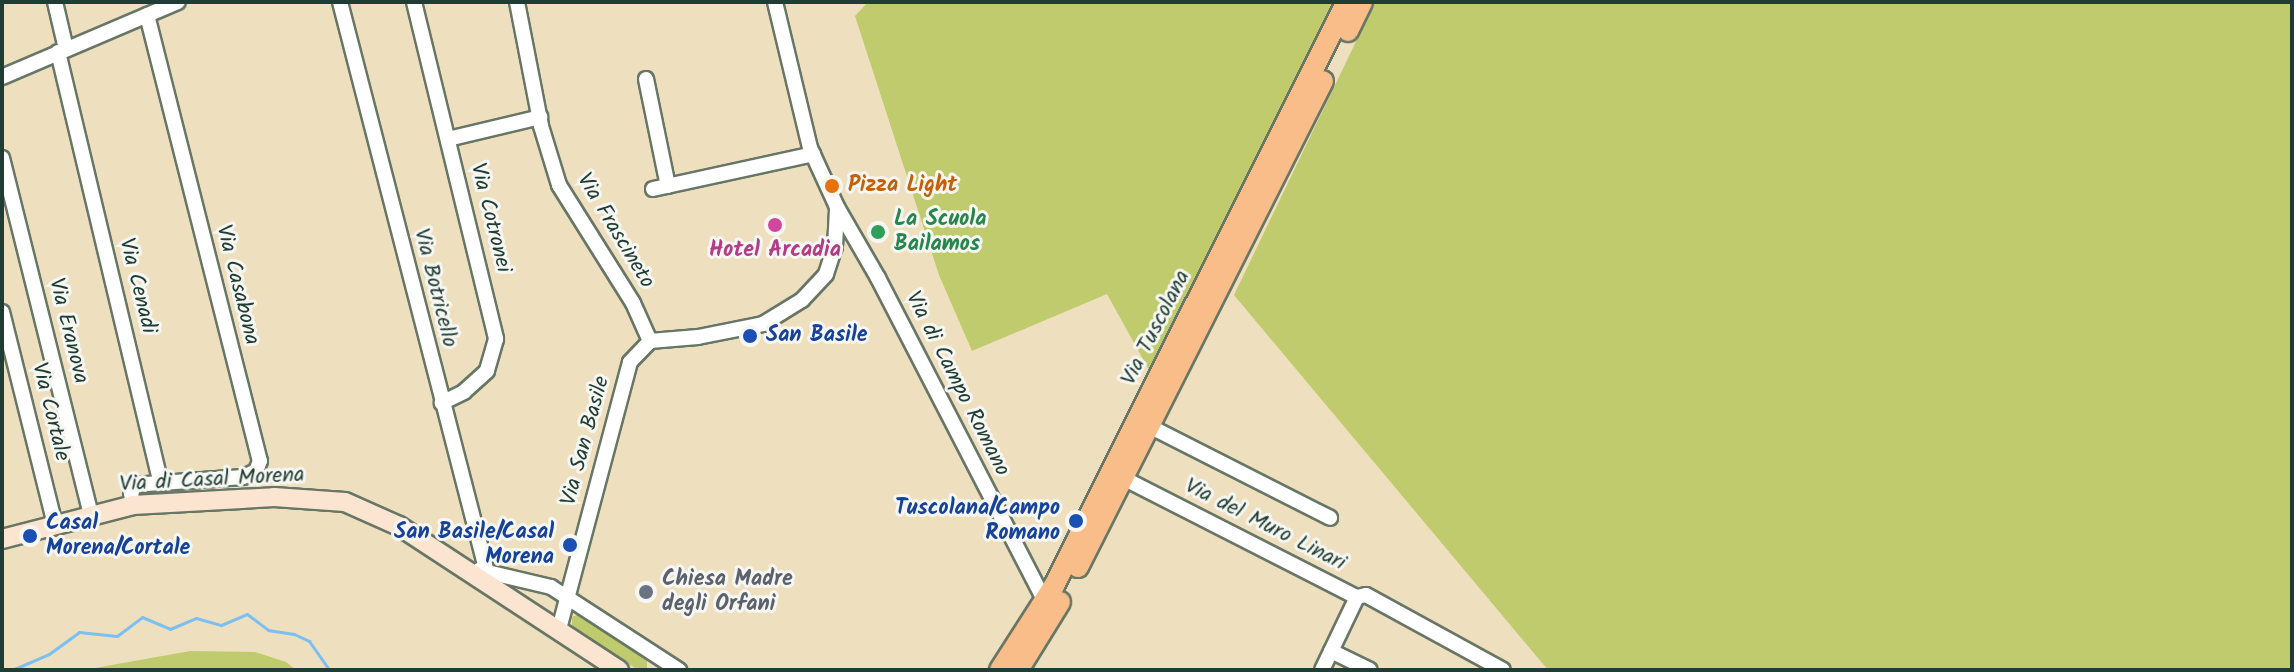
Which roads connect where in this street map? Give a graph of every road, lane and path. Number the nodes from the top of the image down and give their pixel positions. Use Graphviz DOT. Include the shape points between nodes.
graph roads {
  1 [pos="55,2"];
  2 [pos="178,2"];
  3 [pos="340,2"];
  4 [pos="414,2"];
  5 [pos="517,2"];
  6 [pos="775,2"];
  7 [pos="1347,2"];
  8 [pos="1362,2"];
  9 [pos="147,15"];
  10 [pos="62,51"];
  11 [pos="2,77"];
  12 [pos="646,79"];
  13 [pos="540,117"];
  14 [pos="448,139"];
  15 [pos="813,154"];
  16 [pos="2,158"];
  17 [pos="668,186"];
  18 [pos="653,189"];
  19 [pos="837,207"];
  20 [pos="2,312"];
  21 [pos="650,341"];
  22 [pos="441,403"];
  23 [pos="1149,426"];
  24 [pos="1123,478"];
  25 [pos="161,483"];
  26 [pos="133,505"];
  27 [pos="91,514"];
  28 [pos="1330,518"];
  29 [pos="55,524"];
  30 [pos="2,539"];
  31 [pos="482,576"];
  32 [pos="566,596"];
  33 [pos="1357,597"];
  34 [pos="1045,602"];
  35 [pos="559,629"];
  36 [pos="1038,639"];
  37 [pos="1331,651"];
  38 [pos="661,666"];
  39 [pos="619,670"];
  40 [pos="679,670"];
  41 [pos="1000,670"];
  42 [pos="1018,670"];
  43 [pos="1028,670"];
  44 [pos="1322,670"];
  45 [pos="1370,670"];
  46 [pos="1503,670"];
  1 -- 10 [label="street, Via Cenadi"];
  2 -- 9 [label="street"];
  3 -- 22 [label="street, Via Botricello"];
  4 -- 14 [label="street, Via Cotronei"];
  5 -- 13 [label="street, Via Frascineto"];
  6 -- 15 [label="street, Via di Campo Romano"];
  7 -- 34 [label="main road, Via Tuscolana"];
  8 -- 23 [label="main road, Via Tuscolana"];
  9 -- 10 [label="street"];
  9 -- 25 [label="street, Via Casabona" via="260,461 256,471 243,477"];
  10 -- 11 [label="street"];
  10 -- 25 [label="street, Via Cenadi"];
  12 -- 17 [label="street"];
  13 -- 14 [label="street, Via Cotronei"];
  13 -- 21 [label="street, Via Frascineto" via="563,192 633,303"];
  14 -- 22 [label="street, Via Cotronei" via="496,339 490,367 464,392"];
  15 -- 17 [label="street"];
  15 -- 19 [label="street, Via di Campo Romano"];
  16 -- 27 [label="street, Via Eranova"];
  17 -- 18 [label="street"];
  19 -- 21 [label="street" via="835,247 826,274 802,300 763,324"];
  19 -- 34 [label="street, Via di Campo Romano"];
  20 -- 29 [label="street, Via Cortale"];
  21 -- 32 [label="street, Via San Basile" via="630,362"];
  22 -- 31 [label="street, Via Botricello"];
  23 -- 24 [label="main road, Via Tuscolana"];
  23 -- 28 [label="street"];
  24 -- 33 [label="street, Via del Muro Linari"];
  24 -- 36 [label="main road, Via Tuscolana"];
  25 -- 26 [label="street" via="135,485"];
  26 -- 27 [label="main road, Via di Casal Morena"];
  26 -- 31 [label="main road, Via di Casal Morena" via="274,497 338,501 381,515"];
  27 -- 29 [label="main road, Via di Casal Morena"];
  29 -- 30 [label="main road, Via di Casal Morena"];
  31 -- 32 [label="street" via="544,584"];
  31 -- 35 [label="main road, Via di Casal Morena"];
  32 -- 35 [label="street, Via San Basile"];
  32 -- 38 [label="street"];
  33 -- 37 [label="street, Via del Muro Linari"];
  33 -- 46 [label="street" via="1366,595"];
  34 -- 41 [label="main road, Via Tuscolana"];
  35 -- 39 [label="main road, Via di Casal Morena"];
  36 -- 42 [label="main road, Via Tuscolana"];
  36 -- 43 [label="main road"];
  37 -- 44 [label="street, Via del Muro Linari"];
  37 -- 45 [label="street"];
  38 -- 40 [label="street"];
}
